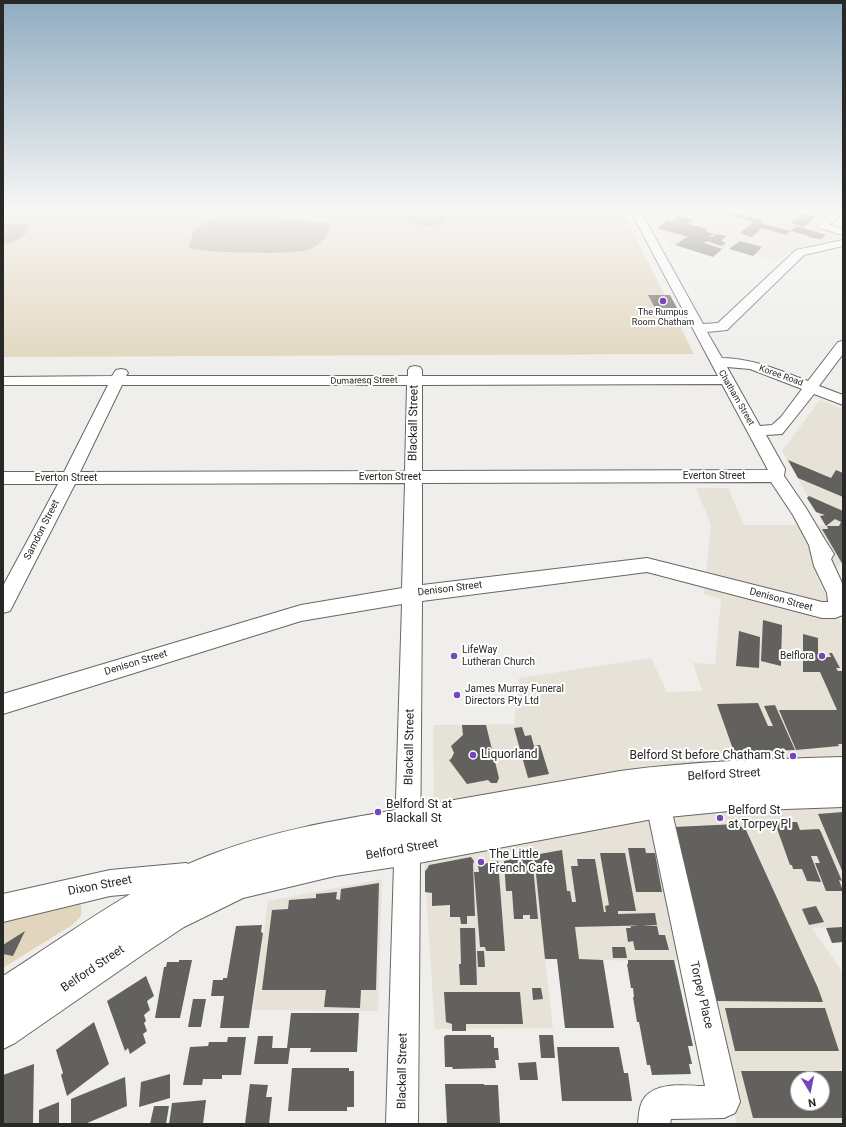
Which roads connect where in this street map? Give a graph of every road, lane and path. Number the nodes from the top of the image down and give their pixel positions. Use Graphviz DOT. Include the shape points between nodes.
graph roads {
  1 [pos="665,265"];
  2 [pos="787,265"];
  3 [pos="699,328"];
  4 [pos="843,345"];
  5 [pos="3,370"];
  6 [pos="721,370"];
  7 [pos="415,375"];
  8 [pos="120,376"];
  9 [pos="3,381"];
  10 [pos="811,388"];
  11 [pos="843,400"];
  12 [pos="753,427"];
  13 [pos="776,476"];
  14 [pos="413,477"];
  15 [pos="3,478"];
  16 [pos="69,478"];
  17 [pos="818,545"];
  18 [pos="843,577"];
  19 [pos="412,594"];
  20 [pos="3,605"];
  21 [pos="3,704"];
  22 [pos="843,771"];
  23 [pos="843,794"];
  24 [pos="658,804"];
  25 [pos="408,836"];
  26 [pos="200,875"];
  27 [pos="3,908"];
  28 [pos="3,996"];
  29 [pos="3,1031"];
  30 [pos="402,1124"];
  31 [pos="654,1124"];
  1 -- 3 [label="street, Chatham Street"];
  2 -- 3 [label="street" via="722,327"];
  3 -- 6 [label="street, Chatham Street"];
  4 -- 10 [label="street"];
  5 -- 8 [label="street, Dumaresq Street"];
  6 -- 7 [label="street, Dumaresq Street"];
  6 -- 10 [label="street, Koree Road" via="741,363"];
  6 -- 12 [label="street, Chatham Street"];
  7 -- 8 [label="street, Dumaresq Street"];
  7 -- 14 [label="street, Blackall Street"];
  8 -- 9 [label="street, Dumaresq Street"];
  8 -- 16 [label="street, Samdon Street"];
  10 -- 11 [label="street, Koree Road"];
  10 -- 12 [label="street" via="776,430"];
  12 -- 13 [label="street, Chatham Street" via="777,469"];
  13 -- 14 [label="street, Everton Street"];
  13 -- 17 [label="street, Chatham Street"];
  14 -- 16 [label="street, Everton Street"];
  14 -- 19 [label="street, Blackall Street"];
  15 -- 16 [label="street, Everton Street"];
  16 -- 20 [label="street, Samdon Street"];
  17 -- 18 [label="street, Chatham Street"];
  17 -- 19 [label="street, Denison Street" via="839,600 839,607 835,610 822,610 647,565"];
  19 -- 21 [label="street, Denison Street" via="301,613"];
  19 -- 25 [label="street, Blackall Street"];
  22 -- 25 [label="main road, Belford Street" via="745,773 668,778 620,785"];
  23 -- 24 [label="main road, Belford Street" via="729,797"];
  24 -- 25 [label="main road, Belford Street"];
  24 -- 31 [label="street, Torpey Place" via="724,1102 663,1103 656,1109"];
  25 -- 26 [label="main road, Belford Street" via="281,847 242,858"];
  25 -- 29 [label="main road, Belford Street" via="335,862 240,884 201,901 133,941"];
  25 -- 30 [label="street, Blackall Street"];
  26 -- 27 [label="street, Dixon Street" via="110,882"];
  26 -- 28 [label="main road, Belford Street" via="137,908"];
}
